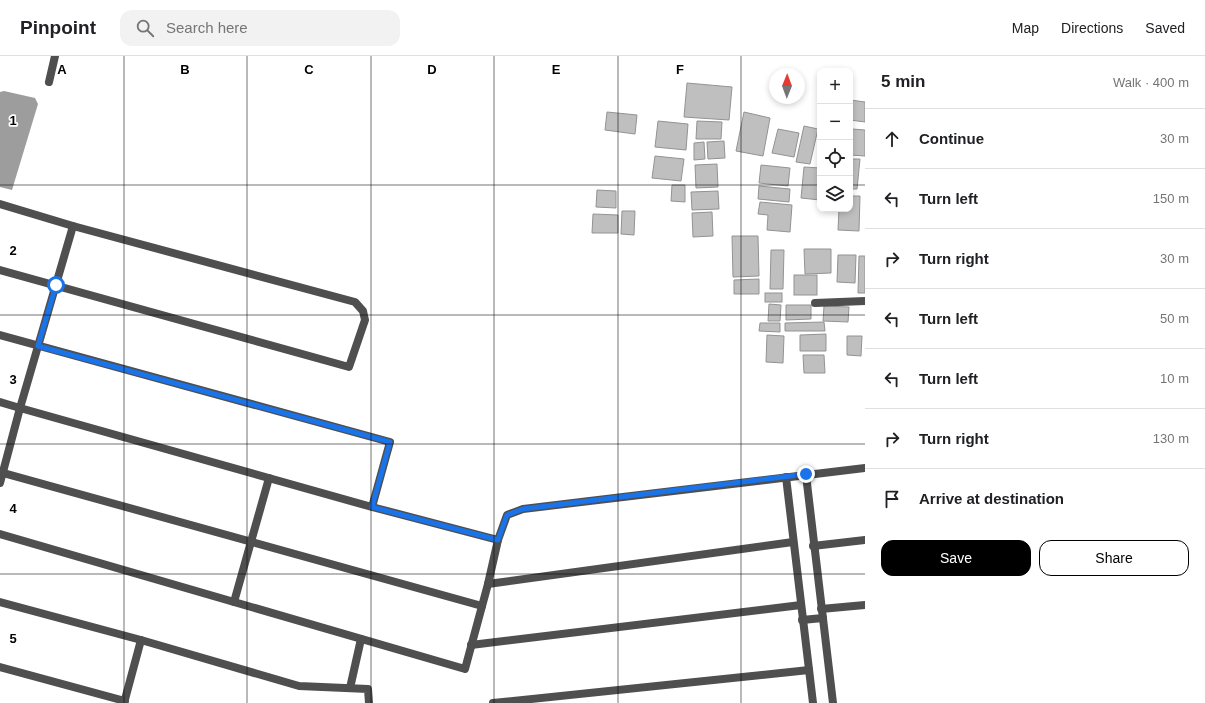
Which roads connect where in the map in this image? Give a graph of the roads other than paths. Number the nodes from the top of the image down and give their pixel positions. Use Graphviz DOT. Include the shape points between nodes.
graph roads {
  1 [pos="55,56"];
  2 [pos="49,82"];
  3 [pos="0,204"];
  4 [pos="73,226"];
  5 [pos="0,270"];
  6 [pos="56,285"];
  7 [pos="865,301"];
  8 [pos="815,303"];
  9 [pos="0,335"];
  10 [pos="38,346"];
  11 [pos="0,402"];
  12 [pos="20,408"];
  13 [pos="865,468"];
  14 [pos="1,472"];
  15 [pos="806,474"];
  16 [pos="786,477"];
  17 [pos="269,478"];
  18 [pos="0,483"];
  19 [pos="372,507"];
  20 [pos="0,534"];
  21 [pos="498,540"];
  22 [pos="865,540"];
  23 [pos="251,542"];
  24 [pos="793,542"];
  25 [pos="814,546"];
  26 [pos="488,584"];
  27 [pos="0,602"];
  28 [pos="234,602"];
  29 [pos="800,605"];
  30 [pos="865,605"];
  31 [pos="482,606"];
  32 [pos="821,609"];
  33 [pos="823,618"];
  34 [pos="802,620"];
  35 [pos="361,639"];
  36 [pos="141,640"];
  37 [pos="471,645"];
  38 [pos="0,667"];
  39 [pos="809,670"];
  40 [pos="350,688"];
  41 [pos="124,702"];
  42 [pos="369,703"];
  43 [pos="493,703"];
  44 [pos="813,703"];
  45 [pos="833,703"];
  1 -- 2 [label="street"];
  3 -- 4 [label="street"];
  4 -- 6 [label="street"];
  4 -- 6 [label="street" via="355,302 364,310 365,320 349,367"];
  5 -- 6 [label="street"];
  6 -- 10 [label="street"];
  7 -- 8 [label="street"];
  9 -- 10 [label="street"];
  10 -- 12 [label="street"];
  10 -- 19 [label="street" via="390,442"];
  11 -- 12 [label="street"];
  12 -- 14 [label="street"];
  12 -- 17 [label="street"];
  13 -- 15 [label="street"];
  14 -- 18 [label="street"];
  14 -- 23 [label="street"];
  15 -- 16 [label="street"];
  15 -- 25 [label="street"];
  16 -- 21 [label="street" via="523,509 507,515"];
  16 -- 24 [label="street"];
  17 -- 19 [label="street"];
  17 -- 23 [label="street"];
  19 -- 21 [label="street"];
  20 -- 28 [label="street"];
  21 -- 26 [label="street"];
  22 -- 25 [label="street"];
  23 -- 28 [label="street"];
  23 -- 31 [label="street"];
  24 -- 26 [label="street"];
  24 -- 29 [label="street"];
  25 -- 32 [label="street"];
  26 -- 31 [label="street"];
  27 -- 36 [label="street"];
  28 -- 35 [label="street"];
  29 -- 34 [label="street"];
  29 -- 37 [label="street"];
  30 -- 32 [label="street"];
  31 -- 37 [label="street"];
  32 -- 33 [label="street"];
  33 -- 34 [label="street"];
  33 -- 45 [label="street"];
  34 -- 39 [label="street"];
  35 -- 37 [label="street" via="465,669"];
  35 -- 40 [label="street"];
  36 -- 40 [label="street" via="299,686"];
  36 -- 41 [label="street"];
  38 -- 41 [label="street"];
  39 -- 43 [label="street"];
  39 -- 44 [label="street"];
  40 -- 42 [label="street" via="368,689"];
}
